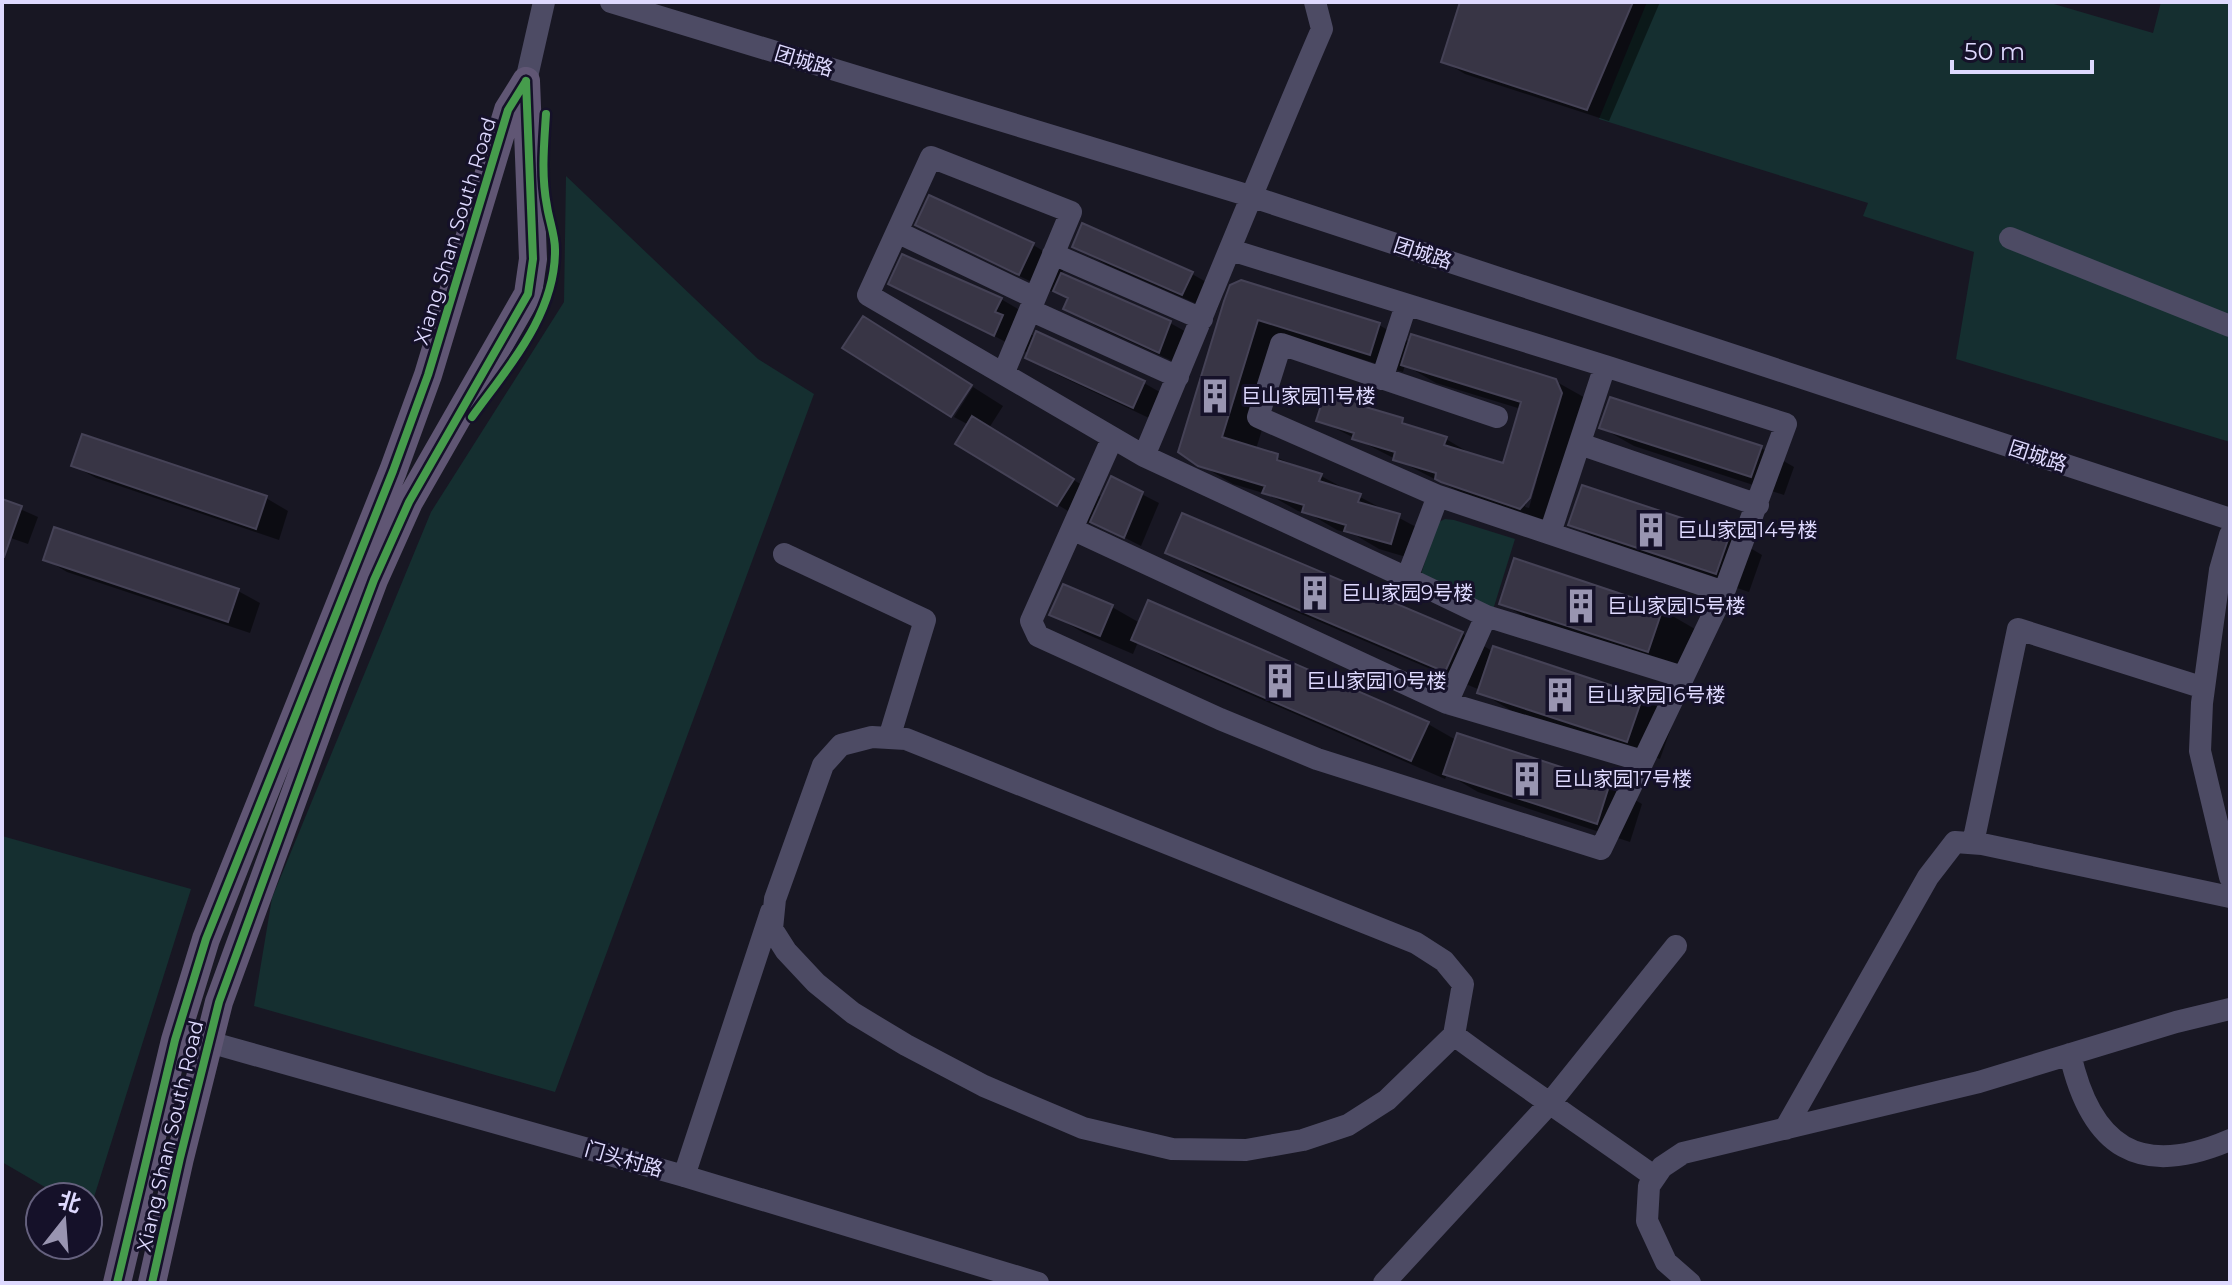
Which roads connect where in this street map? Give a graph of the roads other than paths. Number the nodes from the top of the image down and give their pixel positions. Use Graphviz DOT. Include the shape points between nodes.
graph roads {
  1 [pos="544,2"];
  2 [pos="611,2"];
  3 [pos="1315,2"];
  4 [pos="526,81"];
  5 [pos="1250,196"];
  6 [pos="897,232"];
  7 [pos="2010,238"];
  8 [pos="1231,250"];
  9 [pos="1053,254"];
  10 [pos="1032,304"];
  11 [pos="1406,305"];
  12 [pos="1202,319"];
  13 [pos="2230,326"];
  14 [pos="1605,366"];
  15 [pos="1004,372"];
  16 [pos="1178,377"];
  17 [pos="1382,379"];
  18 [pos="1497,417"];
  19 [pos="1112,439"];
  20 [pos="1580,444"];
  21 [pos="1144,456"];
  22 [pos="1438,496"];
  23 [pos="1758,505"];
  24 [pos="2230,519"];
  25 [pos="1072,529"];
  26 [pos="1550,533"];
  27 [pos="2230,535"];
  28 [pos="784,554"];
  29 [pos="1407,578"];
  30 [pos="1724,592"];
  31 [pos="1486,616"];
  32 [pos="1683,677"];
  33 [pos="2204,688"];
  34 [pos="1447,703"];
  35 [pos="889,738"];
  36 [pos="1643,761"];
  37 [pos="1973,843"];
  38 [pos="2230,877"];
  39 [pos="2230,897"];
  40 [pos="775,899"];
  41 [pos="1676,946"];
  42 [pos="2230,1009"];
  43 [pos="1454,1035"];
  44 [pos="209,1042"];
  45 [pos="2070,1054"];
  46 [pos="1550,1103"];
  47 [pos="1785,1129"];
  48 [pos="2230,1140"];
  49 [pos="684,1176"];
  50 [pos="1655,1177"];
  51 [pos="117,1283"];
  52 [pos="152,1283"];
  53 [pos="1038,1283"];
  54 [pos="1384,1283"];
  55 [pos="1690,1283"];
  1 -- 4 [label="street, Xiang Shan South Road"];
  2 -- 5 [label="street, 团城路"];
  3 -- 5 [label="street" via="1322,29"];
  4 -- 44 [label="main road, Xiang Shan South Road" via="533,259 528,294 409,502 374,580 250,912"];
  4 -- 51 [label="main road, Xiang Shan South Road" via="508,110 428,375 393,471 206,939 175,1040"];
  5 -- 8 [label="street"];
  5 -- 24 [label="street, 团城路"];
  6 -- 9 [label="street" via="931,157 1071,212"];
  6 -- 10 [label="street"];
  6 -- 15 [label="street" via="868,295"];
  7 -- 13 [label="street"];
  8 -- 11 [label="street"];
  8 -- 12 [label="street"];
  9 -- 10 [label="street"];
  9 -- 12 [label="street"];
  10 -- 15 [label="street"];
  10 -- 16 [label="street"];
  11 -- 14 [label="street"];
  11 -- 17 [label="street"];
  12 -- 16 [label="street"];
  14 -- 20 [label="street"];
  14 -- 23 [label="street" via="1786,424"];
  15 -- 19 [label="street"];
  16 -- 21 [label="street"];
  17 -- 18 [label="street"];
  17 -- 22 [label="street" via="1281,344 1258,417"];
  19 -- 21 [label="street"];
  19 -- 25 [label="street"];
  20 -- 23 [label="street"];
  20 -- 26 [label="street"];
  21 -- 29 [label="street"];
  22 -- 26 [label="street"];
  22 -- 29 [label="street"];
  23 -- 30 [label="street"];
  25 -- 34 [label="street"];
  25 -- 36 [label="street" via="1031,621 1038,636 1317,759 1601,849"];
  26 -- 30 [label="street"];
  27 -- 33 [label="street"];
  28 -- 35 [label="street" via="925,620"];
  29 -- 31 [label="street"];
  30 -- 32 [label="street"];
  31 -- 32 [label="street"];
  31 -- 34 [label="street"];
  32 -- 36 [label="street"];
  33 -- 37 [label="street" via="2018,629"];
  33 -- 38 [label="street" via="2200,751"];
  34 -- 36 [label="street"];
  35 -- 40 [label="street" via="841,745 823,765"];
  35 -- 43 [label="street" via="906,739 1416,943 1444,961 1463,984"];
  37 -- 39 [label="street"];
  37 -- 47 [label="street" via="1955,842 1928,877"];
  40 -- 43 [label="street" via="772,929 786,951 853,1013 1026,1104 1083,1128 1172,1149 1246,1150 1348,1125 1387,1100"];
  40 -- 49 [label="street"];
  41 -- 46 [label="street"];
  42 -- 45 [label="street"];
  43 -- 46 [label="street"];
  44 -- 49 [label="street, 门头村路"];
  44 -- 52 [label="main road, Xiang Shan South Road"];
  45 -- 47 [label="street"];
  45 -- 48 [label="street" via="2088,1110 2110,1138 2141,1156 2176,1154"];
  46 -- 50 [label="street"];
  46 -- 54 [label="street"];
  47 -- 50 [label="street" via="1683,1153"];
  49 -- 53 [label="street, 门头村路"];
  50 -- 55 [label="street" via="1649,1186 1647,1221 1666,1262"];
}
